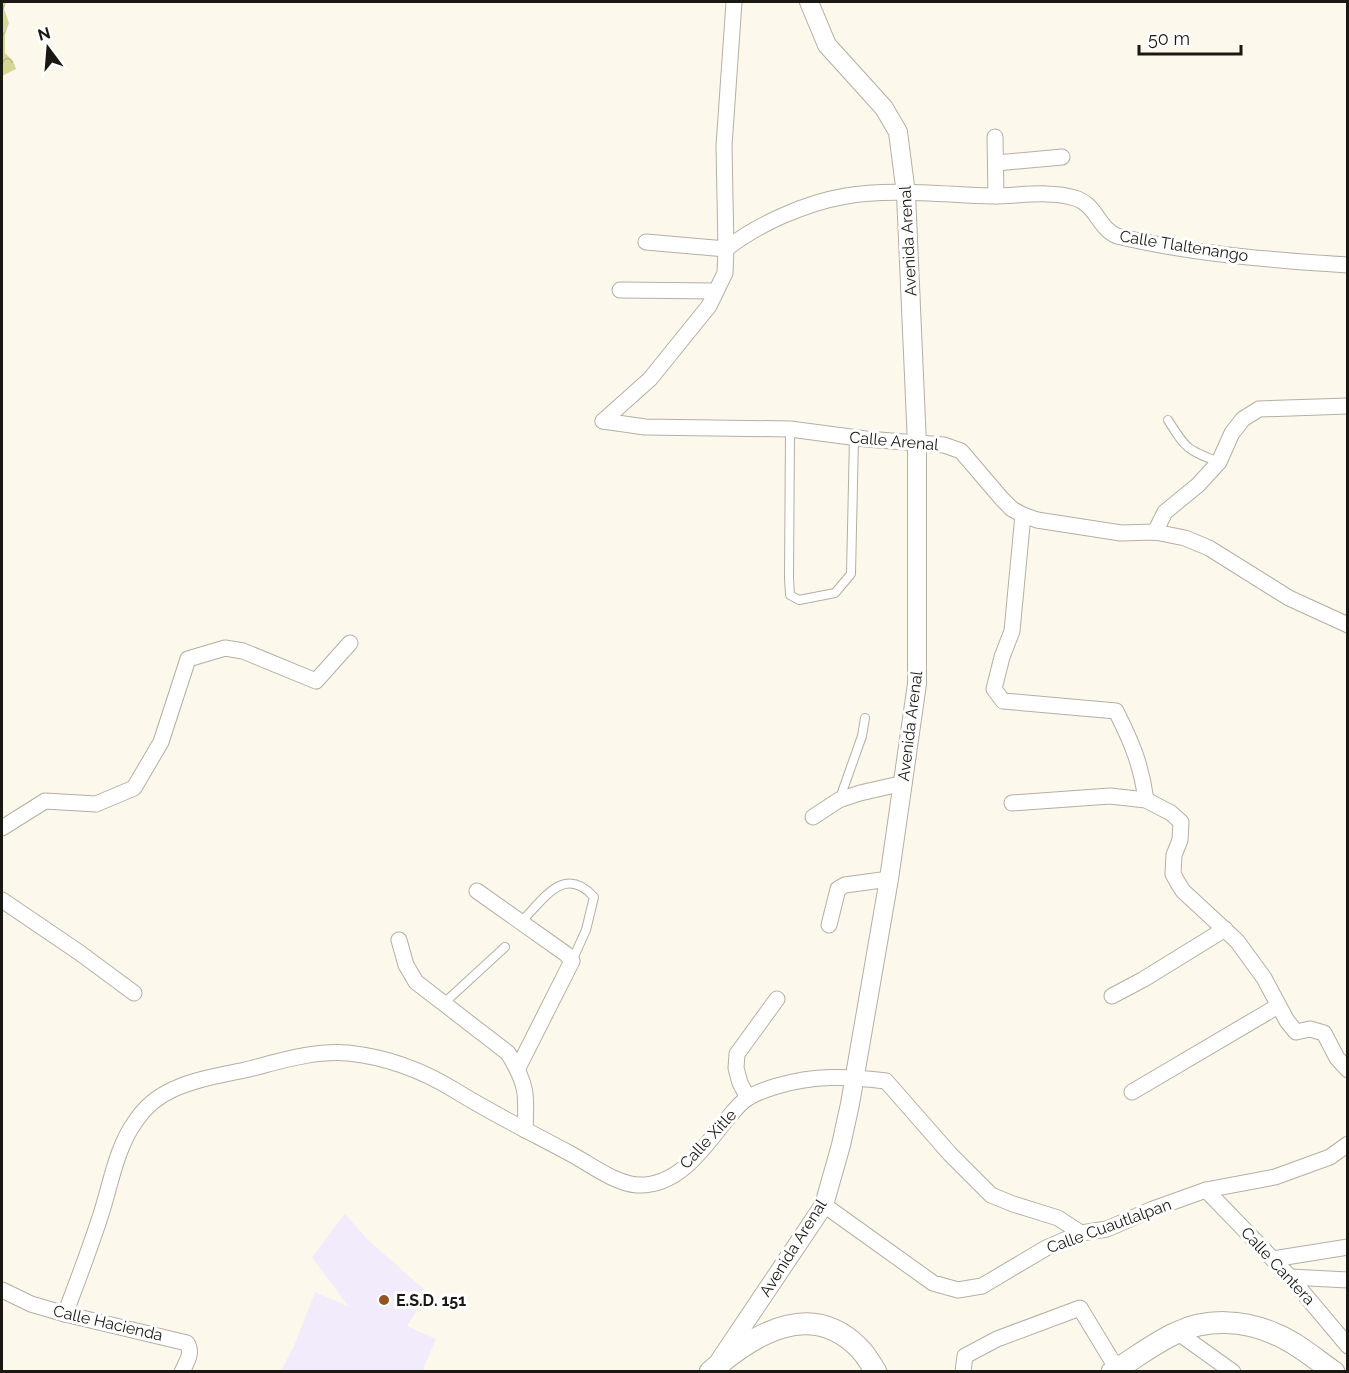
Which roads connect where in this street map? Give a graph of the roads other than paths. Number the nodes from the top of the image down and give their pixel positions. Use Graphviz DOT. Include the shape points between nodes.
graph roads {
  1 [pos="734,2"];
  2 [pos="809,2"];
  3 [pos="995,136"];
  4 [pos="1062,157"];
  5 [pos="996,163"];
  6 [pos="906,194"];
  7 [pos="996,196"];
  8 [pos="646,242"];
  9 [pos="726,249"];
  10 [pos="1347,266"];
  11 [pos="620,290"];
  12 [pos="716,291"];
  13 [pos="1347,406"];
  14 [pos="1168,420"];
  15 [pos="790,429"];
  16 [pos="854,438"];
  17 [pos="917,444"];
  18 [pos="1219,462"];
  19 [pos="1023,515"];
  20 [pos="1155,532"];
  21 [pos="1347,624"];
  22 [pos="350,643"];
  23 [pos="865,718"];
  24 [pos="904,783"];
  25 [pos="839,800"];
  26 [pos="1146,800"];
  27 [pos="1012,803"];
  28 [pos="813,817"];
  29 [pos="2,828"];
  30 [pos="889,879"];
  31 [pos="477,891"];
  32 [pos="2,900"];
  33 [pos="521,922"];
  34 [pos="829,925"];
  35 [pos="1225,929"];
  36 [pos="399,940"];
  37 [pos="505,947"];
  38 [pos="572,961"];
  39 [pos="134,993"];
  40 [pos="1112,996"];
  41 [pos="777,999"];
  42 [pos="443,1004"];
  43 [pos="1278,1006"];
  44 [pos="518,1068"];
  45 [pos="1347,1070"];
  46 [pos="854,1077"];
  47 [pos="1132,1092"];
  48 [pos="748,1098"];
  49 [pos="525,1130"];
  50 [pos="1347,1144"];
  51 [pos="1206,1190"];
  52 [pos="824,1205"];
  53 [pos="1081,1233"];
  54 [pos="1347,1247"];
  55 [pos="1273,1259"];
  56 [pos="1290,1277"];
  57 [pos="1347,1280"];
  58 [pos="2,1290"];
  59 [pos="65,1314"];
  60 [pos="1177,1332"];
  61 [pos="1347,1346"];
  62 [pos="712,1370"];
  63 [pos="1114,1370"];
  64 [pos="182,1371"];
  65 [pos="876,1371"];
  66 [pos="963,1371"];
  67 [pos="1233,1371"];
  68 [pos="1334,1371"];
  1 -- 9 [label="street" via="724,146"];
  2 -- 6 [label="street, Avenida Arenal" via="827,45 884,108 898,132"];
  3 -- 5 [label="street"];
  4 -- 5 [label="street"];
  5 -- 7 [label="street"];
  6 -- 7 [label="street, Calle Tlaltenango"];
  6 -- 9 [label="street, Calle Tlaltenango" via="847,196 811,205 745,234"];
  6 -- 17 [label="street, Avenida Arenal"];
  7 -- 10 [label="street, Calle Tlaltenango" via="1074,197 1087,202 1108,232 1134,240"];
  8 -- 9 [label="street"];
  9 -- 12 [label="street" via="725,273"];
  11 -- 12 [label="street"];
  12 -- 15 [label="street, Calle Arenal" via="709,306 650,379 603,421 645,427"];
  13 -- 18 [label="street" via="1259,409 1243,419 1232,433"];
  14 -- 18 [label="lane" via="1192,452"];
  15 -- 16 [label="street, Calle Arenal"];
  15 -- 16 [label="lane" via="789,578 790,595 799,600 835,593 851,574"];
  16 -- 17 [label="street, Calle Arenal"];
  17 -- 19 [label="street, Calle Arenal" via="944,445 961,451 1002,500"];
  17 -- 24 [label="street, Avenida Arenal" via="917,684"];
  18 -- 20 [label="street" via="1165,512"];
  19 -- 20 [label="street, Calle Arenal" via="1121,533"];
  19 -- 26 [label="street" via="1012,632 994,689 1003,701 1116,711 1135,749"];
  20 -- 21 [label="street, Calle Arenal" via="1209,548 1289,598"];
  22 -- 29 [label="street" via="316,681 234,649 188,659 161,742 134,788 96,804 45,801"];
  23 -- 25 [label="lane"];
  24 -- 25 [label="street"];
  24 -- 30 [label="street, Avenida Arenal"];
  25 -- 28 [label="street"];
  26 -- 27 [label="street" via="1110,796"];
  26 -- 35 [label="street" via="1181,822 1173,874 1183,891"];
  30 -- 34 [label="street" via="838,889"];
  30 -- 46 [label="street, Avenida Arenal"];
  31 -- 33 [label="street"];
  32 -- 39 [label="street"];
  33 -- 38 [label="street"];
  33 -- 38 [label="lane" via="559,884 585,888 594,897 586,930"];
  35 -- 40 [label="street"];
  35 -- 43 [label="street" via="1264,978"];
  36 -- 42 [label="street" via="416,982"];
  37 -- 42 [label="lane"];
  38 -- 44 [label="street"];
  41 -- 48 [label="street" via="737,1054 736,1068"];
  42 -- 44 [label="street" via="508,1053"];
  43 -- 45 [label="street" via="1296,1032 1310,1029 1324,1033"];
  43 -- 47 [label="street"];
  44 -- 49 [label="street" via="527,1093"];
  46 -- 48 [label="street, Calle Xitle" via="794,1081"];
  46 -- 52 [label="street, Avenida Arenal"];
  46 -- 53 [label="street, Calle Xitle" via="886,1081 991,1194 1058,1218"];
  48 -- 49 [label="street, Calle Xitle" via="685,1168 647,1185 622,1181"];
  49 -- 59 [label="street, Calle Xitle" via="407,1066 365,1056 307,1055 173,1089 144,1110 124,1141"];
  50 -- 51 [label="street, Calle Cuautlalpan" via="1330,1157 1275,1177"];
  51 -- 53 [label="street, Calle Cuautlalpan" via="1107,1229"];
  51 -- 55 [label="street, Calle Cantera"];
  52 -- 53 [label="street, Calle Cuautlalpan" via="933,1283 958,1290 982,1286 1046,1248"];
  52 -- 62 [label="street, Avenida Arenal"];
  54 -- 55 [label="street"];
  55 -- 56 [label="street, Calle Cantera"];
  56 -- 57 [label="street"];
  56 -- 61 [label="street, Calle Cantera"];
  58 -- 59 [label="street, Calle Hacienda"];
  59 -- 64 [label="street, Calle Hacienda" via="187,1342 189,1356"];
  60 -- 63 [label="main road"];
  60 -- 67 [label="street"];
  60 -- 68 [label="main road" via="1198,1324 1221,1322 1256,1327 1277,1334"];
  62 -- 65 [label="main road" via="751,1340 798,1323 821,1324 844,1334"];
  63 -- 66 [label="street" via="1080,1308 997,1339 965,1356"];
}
